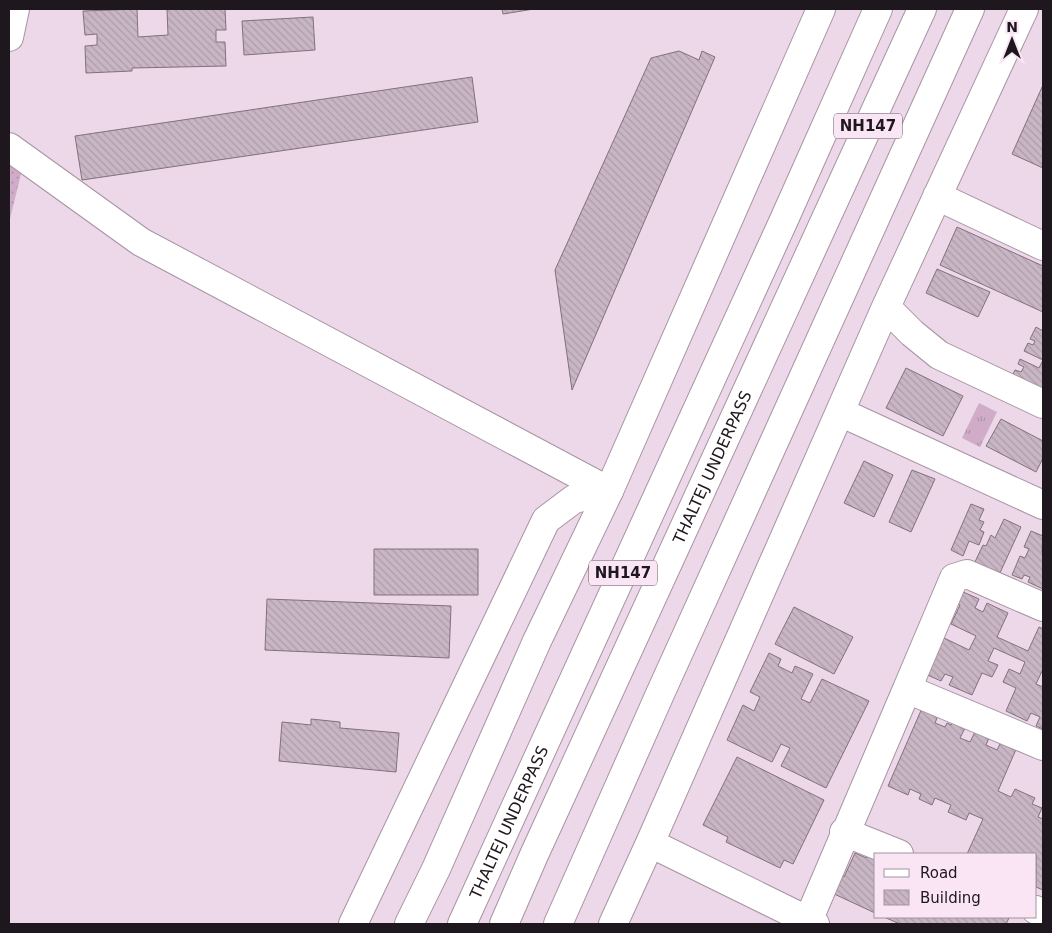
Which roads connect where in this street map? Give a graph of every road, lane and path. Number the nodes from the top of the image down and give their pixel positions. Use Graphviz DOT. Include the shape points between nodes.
graph roads {
  1 [pos="15,9"];
  2 [pos="821,9"];
  3 [pos="878,9"];
  4 [pos="922,9"];
  5 [pos="970,9"];
  6 [pos="1024,9"];
  7 [pos="9,38"];
  8 [pos="9,148"];
  9 [pos="937,196"];
  10 [pos="1043,246"];
  11 [pos="886,307"];
  12 [pos="1043,404"];
  13 [pos="840,412"];
  14 [pos="609,491"];
  15 [pos="1043,505"];
  16 [pos="1043,607"];
  17 [pos="907,688"];
  18 [pos="1043,746"];
  19 [pos="844,832"];
  20 [pos="650,843"];
  21 [pos="896,853"];
  22 [pos="811,922"];
  23 [pos="353,924"];
  24 [pos="409,924"];
  25 [pos="462,924"];
  26 [pos="504,924"];
  27 [pos="558,924"];
  28 [pos="613,924"];
  1 -- 7 [label="main road"];
  2 -- 14 [label="main road"];
  3 -- 25 [label="main road, THALTEJ UNDERPASS / NH147"];
  4 -- 26 [label="main road, THALTEJ UNDERPASS / NH147"];
  5 -- 27 [label="main road"];
  6 -- 9 [label="main road"];
  8 -- 14 [label="main road" via="141,242"];
  9 -- 10 [label="main road"];
  9 -- 11 [label="main road"];
  11 -- 12 [label="main road" via="939,355"];
  11 -- 13 [label="main road"];
  13 -- 15 [label="main road"];
  13 -- 20 [label="main road"];
  14 -- 23 [label="main road" via="574,499 546,520"];
  14 -- 24 [label="main road"];
  16 -- 17 [label="main road" via="967,574 954,578"];
  17 -- 18 [label="main road"];
  17 -- 19 [label="main road"];
  19 -- 21 [label="main road"];
  19 -- 22 [label="main road"];
  20 -- 22 [label="main road"];
  20 -- 28 [label="main road"];
}
